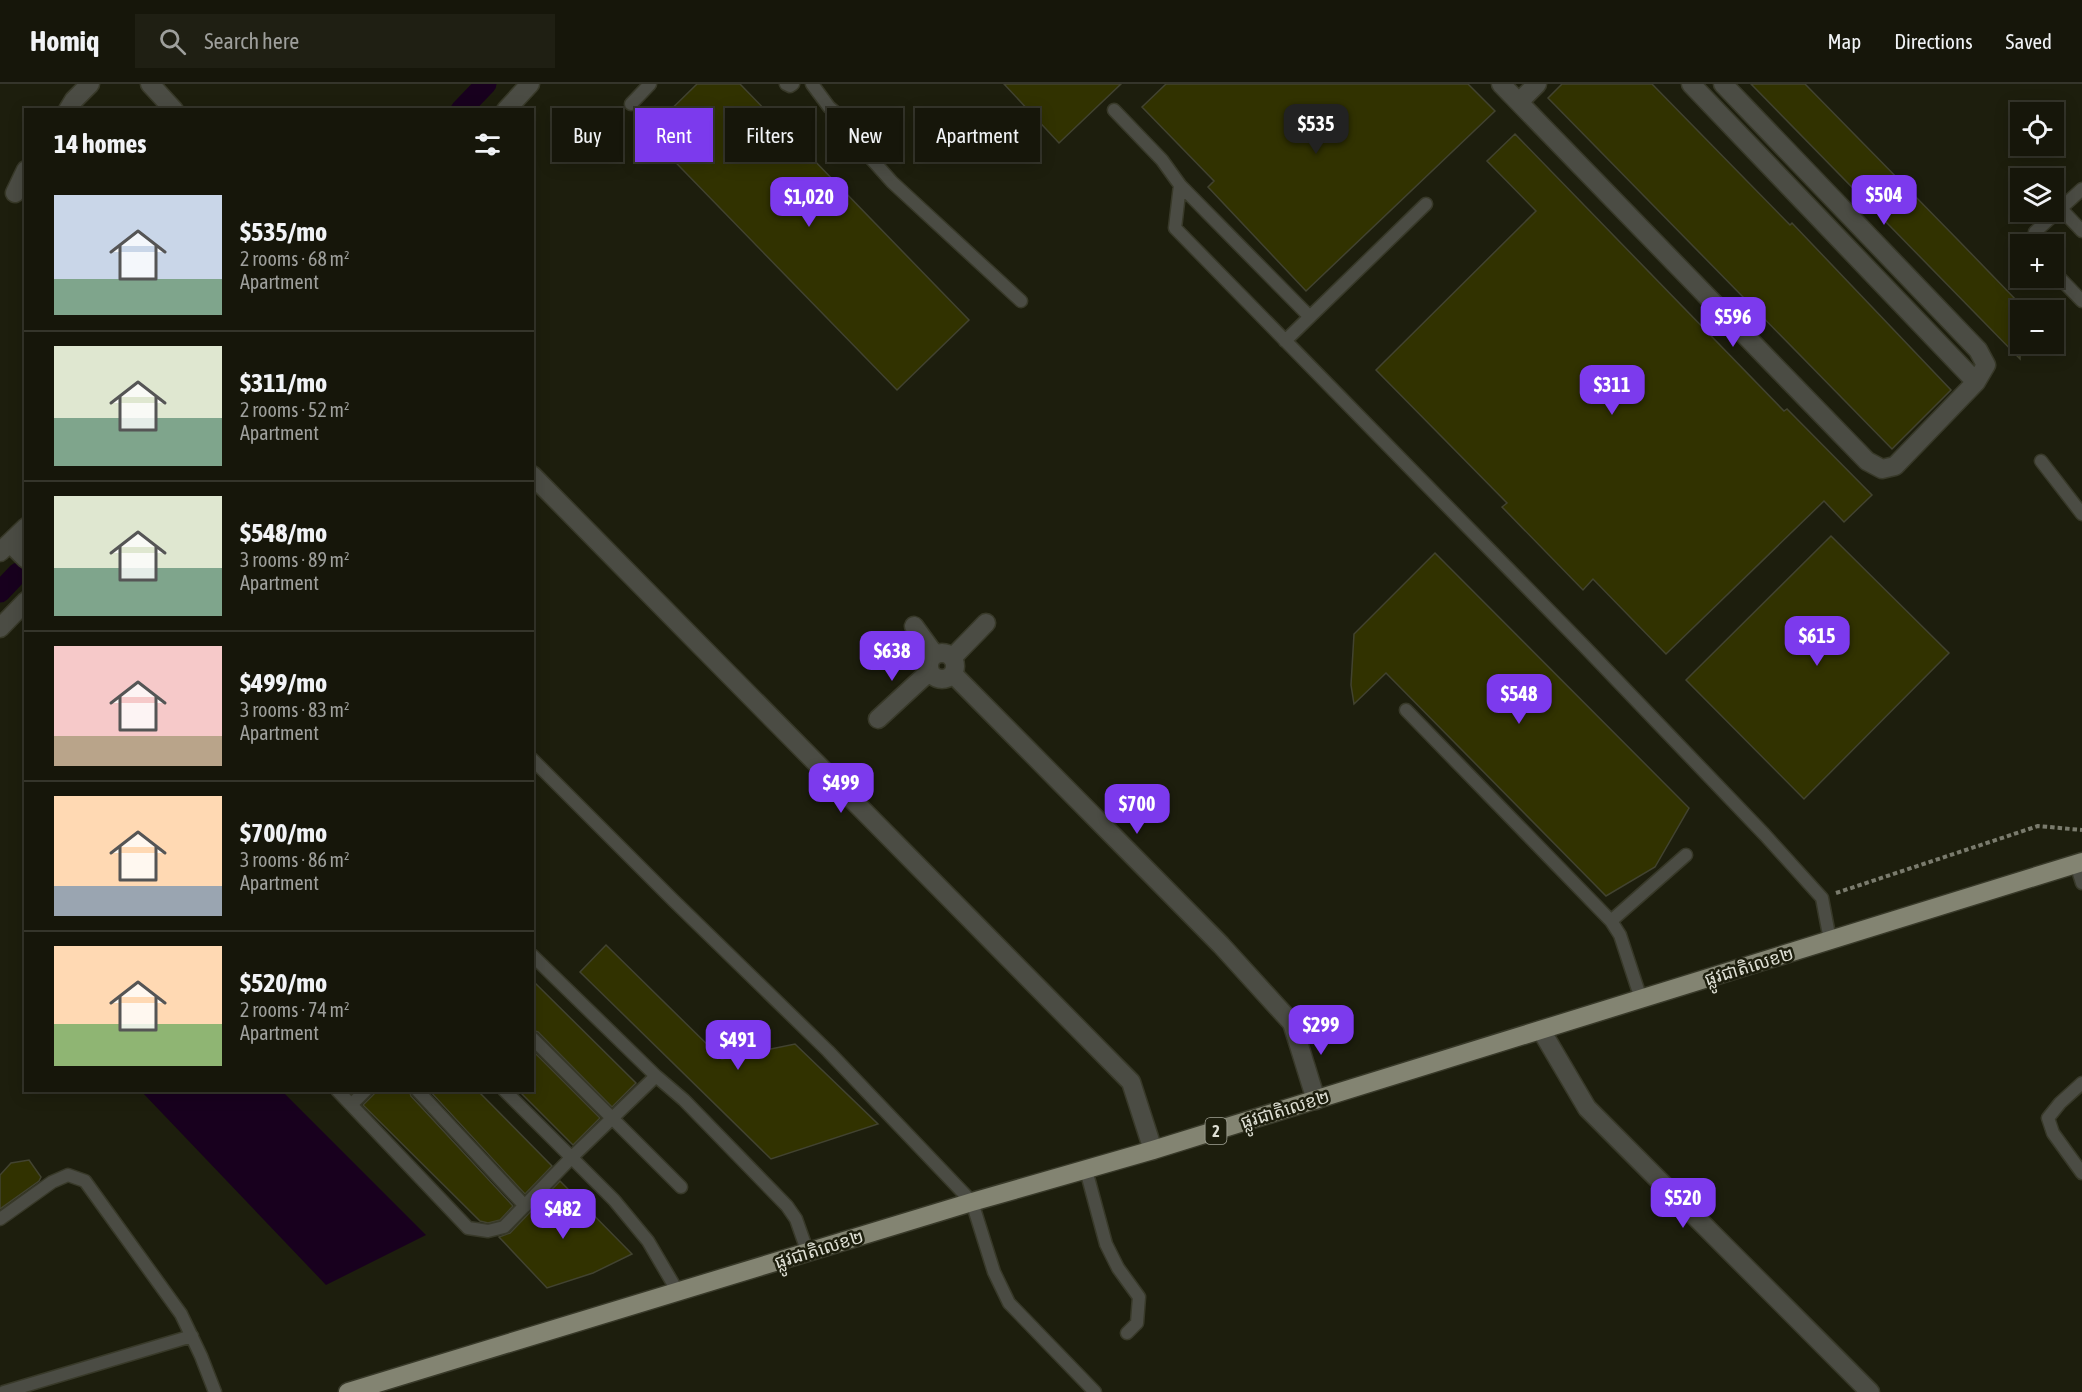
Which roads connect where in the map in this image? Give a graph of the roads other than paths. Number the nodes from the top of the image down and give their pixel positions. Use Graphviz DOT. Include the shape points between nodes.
graph roads {
  1 [pos="90,84"];
  2 [pos="150,84"];
  3 [pos="530,84"];
  4 [pos="650,84"];
  5 [pos="786,84"];
  6 [pos="793,84"];
  7 [pos="812,84"];
  8 [pos="1502,84"];
  9 [pos="1537,84"];
  10 [pos="1691,84"];
  11 [pos="1723,84"];
  12 [pos="1519,102"];
  13 [pos="630,104"];
  14 [pos="69,108"];
  15 [pos="172,108"];
  16 [pos="508,108"];
  17 [pos="1114,110"];
  18 [pos="24,174"];
  19 [pos="1180,185"];
  20 [pos="2082,189"];
  21 [pos="15,193"];
  22 [pos="1426,204"];
  23 [pos="2064,206"];
  24 [pos="2064,212"];
  25 [pos="2046,222"];
  26 [pos="2082,231"];
  27 [pos="2035,234"];
  28 [pos="2064,282"];
  29 [pos="1021,301"];
  30 [pos="2082,301"];
  31 [pos="1310,317"];
  32 [pos="1285,341"];
  33 [pos="1976,382"];
  34 [pos="2041,461"];
  35 [pos="534,477"];
  36 [pos="2082,514"];
  37 [pos="24,529"];
  38 [pos="5,548"];
  39 [pos="24,557"];
  40 [pos="23,609"];
  41 [pos="986,623"];
  42 [pos="914,626"];
  43 [pos="0,628"];
  44 [pos="942,664"];
  45 [pos="1406,710"];
  46 [pos="878,719"];
  47 [pos="534,761"];
  48 [pos="1686,855"];
  49 [pos="2079,863"];
  50 [pos="2082,883"];
  51 [pos="1611,921"];
  52 [pos="1830,940"];
  53 [pos="534,957"];
  54 [pos="1641,999"];
  55 [pos="1541,1030"];
  56 [pos="534,1040"];
  57 [pos="656,1077"];
  58 [pos="2082,1083"];
  59 [pos="339,1092"];
  60 [pos="364,1092"];
  61 [pos="419,1092"];
  62 [pos="506,1092"];
  63 [pos="1316,1100"];
  64 [pos="351,1105"];
  65 [pos="613,1118"];
  66 [pos="1153,1150"];
  67 [pos="572,1157"];
  68 [pos="1086,1170"];
  69 [pos="2082,1173"];
  70 [pos="681,1187"];
  71 [pos="972,1202"];
  72 [pos="525,1206"];
  73 [pos="0,1219"];
  74 [pos="808,1253"];
  75 [pos="678,1292"];
  76 [pos="1127,1333"];
  77 [pos="192,1336"];
  78 [pos="4,1392"];
  79 [pos="214,1392"];
  80 [pos="348,1392"];
  81 [pos="1095,1392"];
  82 [pos="1870,1392"];
  1 -- 14 [label="street"];
  2 -- 15 [label="street"];
  3 -- 16 [label="street"];
  4 -- 13 [label="lane"];
  5 -- 6 [label="lane"];
  7 -- 29 [label="lane" via="892,182"];
  8 -- 12 [label="street"];
  9 -- 12 [label="street"];
  10 -- 33 [label="street"];
  11 -- 33 [label="street" via="1978,350 1986,365"];
  12 -- 33 [label="street" via="1867,461 1882,469 1895,466"];
  17 -- 19 [label="lane" via="1162,160"];
  18 -- 21 [label="street"];
  19 -- 31 [label="lane"];
  19 -- 32 [label="lane" via="1175,228"];
  20 -- 23 [label="lane"];
  22 -- 31 [label="lane"];
  24 -- 26 [label="lane"];
  25 -- 27 [label="lane"];
  28 -- 30 [label="lane"];
  31 -- 32 [label="lane"];
  32 -- 52 [label="lane" via="1765,835 1822,898"];
  34 -- 36 [label="lane"];
  35 -- 66 [label="street" via="1131,1082"];
  37 -- 38 [label="street"];
  38 -- 39 [label="street"];
  40 -- 43 [label="street"];
  41 -- 44 [label="street"];
  42 -- 44 [label="street"];
  44 -- 46 [label="street"];
  44 -- 63 [label="street" via="1221,945 1292,1023"];
  45 -- 51 [label="lane"];
  47 -- 71 [label="lane" via="828,1051"];
  48 -- 51 [label="lane"];
  49 -- 50 [label="lane"];
  49 -- 52 [label="highway, ផ្លូវជាតិលេខ២ / 2"];
  51 -- 54 [label="lane" via="1620,936"];
  52 -- 54 [label="highway, ផ្លូវជាតិលេខ២ / 2"];
  53 -- 57 [label="lane"];
  54 -- 55 [label="highway, ផ្លូវជាតិលេខ២ / 2"];
  55 -- 63 [label="highway, ផ្លូវជាតិលេខ២ / 2"];
  55 -- 82 [label="street" via="1587,1108"];
  56 -- 65 [label="lane"];
  57 -- 65 [label="lane"];
  57 -- 74 [label="lane" via="692,1107 787,1206"];
  58 -- 69 [label="lane" via="2049,1118 2053,1133"];
  59 -- 64 [label="lane"];
  60 -- 64 [label="lane"];
  61 -- 72 [label="lane"];
  62 -- 67 [label="lane"];
  63 -- 66 [label="highway, ផ្លូវជាតិលេខ២ / 2"];
  64 -- 72 [label="lane" via="468,1228 488,1231 504,1227"];
  65 -- 67 [label="lane"];
  65 -- 70 [label="lane"];
  66 -- 68 [label="highway, ផ្លូវជាតិលេខ២ / 2"];
  67 -- 72 [label="lane"];
  67 -- 75 [label="lane" via="648,1240"];
  68 -- 71 [label="highway, ផ្លូវជាតិលេខ២ / 2"];
  68 -- 76 [label="lane" via="1107,1244 1139,1297 1137,1323"];
  71 -- 74 [label="highway, ផ្លូវជាតិលេខ២ / 2"];
  71 -- 81 [label="lane" via="994,1272 1009,1303"];
  73 -- 77 [label="lane" via="52,1182 68,1175 86,1181 181,1314"];
  74 -- 75 [label="highway, ផ្លូវជាតិលេខ២ / 2"];
  75 -- 80 [label="highway, ផ្លូវជាតិលេខ២ / 2"];
  77 -- 78 [label="lane"];
  77 -- 79 [label="lane"];
}
